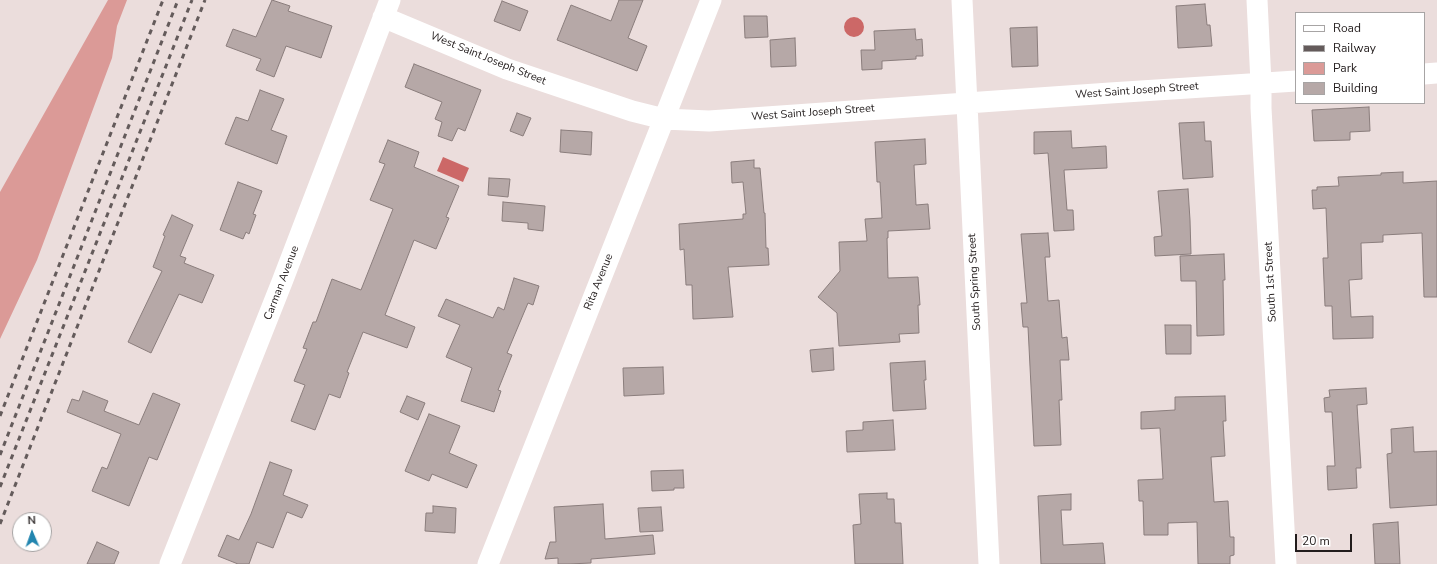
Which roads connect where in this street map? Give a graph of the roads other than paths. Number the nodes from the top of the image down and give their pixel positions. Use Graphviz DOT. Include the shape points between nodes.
graph roads {
  1 [pos="711,0"];
  2 [pos="962,0"];
  3 [pos="1258,0"];
  4 [pos="386,9"];
  5 [pos="1437,73"];
  6 [pos="1425,74"];
  7 [pos="1295,82"];
  8 [pos="1262,84"];
  9 [pos="967,102"];
  10 [pos="664,119"];
  11 [pos="170,564"];
  12 [pos="488,564"];
  13 [pos="989,564"];
  14 [pos="1286,564"];
  1 -- 10 [label="street, Rita Avenue"];
  2 -- 9 [label="street, South Spring Street"];
  3 -- 8 [label="street, South 1st Street"];
  4 -- 10 [label="street, West Saint Joseph Street" via="507,70"];
  4 -- 11 [label="street, Carman Avenue" via="282,282"];
  5 -- 6 [label="street"];
  7 -- 8 [label="street, West Saint Joseph Street"];
  8 -- 9 [label="street, West Saint Joseph Street"];
  8 -- 14 [label="street, South 1st Street" via="1261,108"];
  9 -- 10 [label="street, West Saint Joseph Street" via="709,121"];
  9 -- 13 [label="street, South Spring Street"];
  10 -- 12 [label="street, Rita Avenue"];
}
